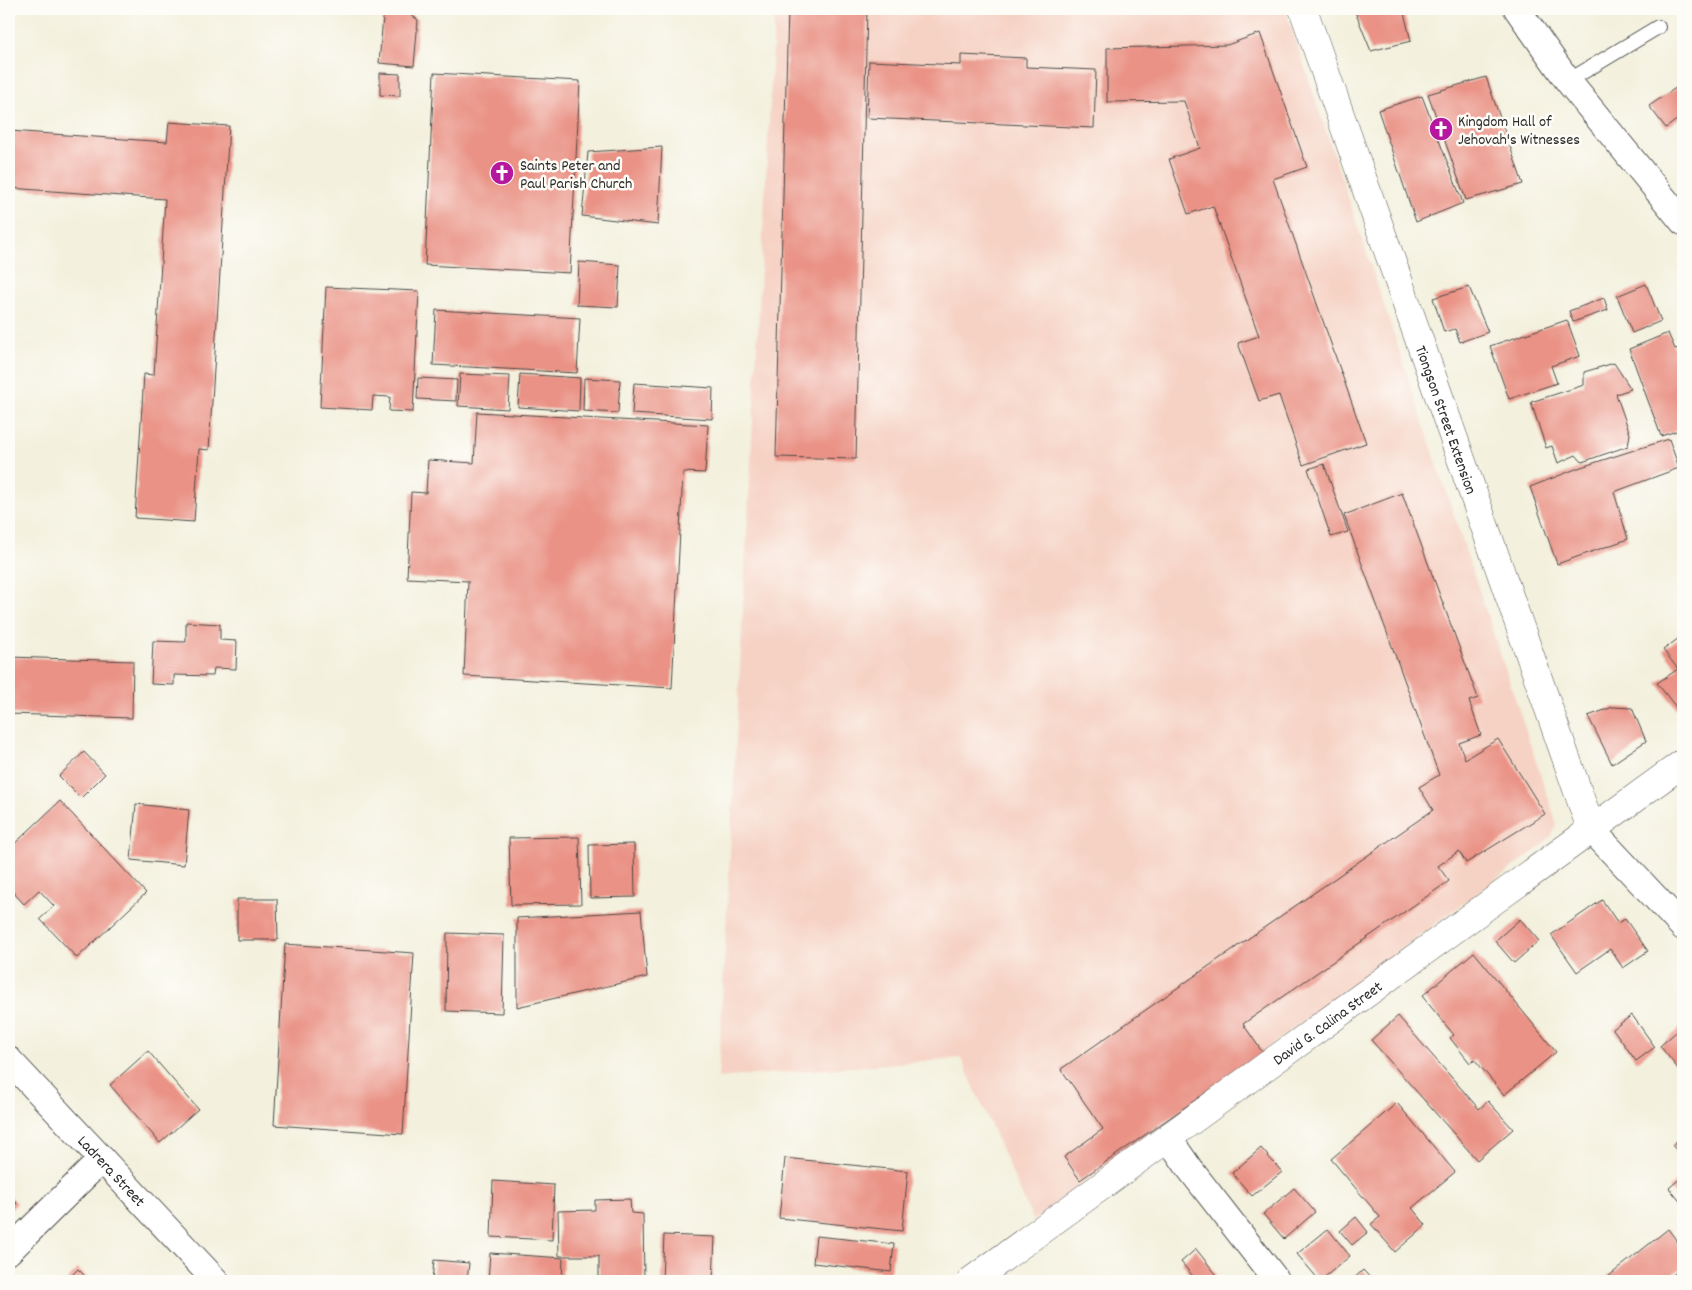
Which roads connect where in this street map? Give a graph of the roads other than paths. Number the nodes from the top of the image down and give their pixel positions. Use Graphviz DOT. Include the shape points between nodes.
graph roads {
  1 [pos="1303,9"];
  2 [pos="1517,9"];
  3 [pos="1658,27"];
  4 [pos="1568,81"];
  5 [pos="1683,222"];
  6 [pos="1683,763"];
  7 [pos="1591,829"];
  8 [pos="1683,927"];
  9 [pos="9,1060"];
  10 [pos="1169,1139"];
  11 [pos="102,1159"];
  12 [pos="9,1252"];
  13 [pos="1268,1278"];
  14 [pos="216,1281"];
  15 [pos="971,1281"];
  1 -- 7 [label="street, Tiongson Street Extension"];
  2 -- 4 [label="street"];
  3 -- 4 [label="lane"];
  4 -- 5 [label="street"];
  6 -- 7 [label="street, David G. Calina Street"];
  7 -- 8 [label="street"];
  7 -- 10 [label="street, David G. Calina Street"];
  9 -- 11 [label="street, Ladrera Street"];
  10 -- 13 [label="street"];
  10 -- 15 [label="street, David G. Calina Street"];
  11 -- 12 [label="street"];
  11 -- 14 [label="street, Ladrera Street"];
}
